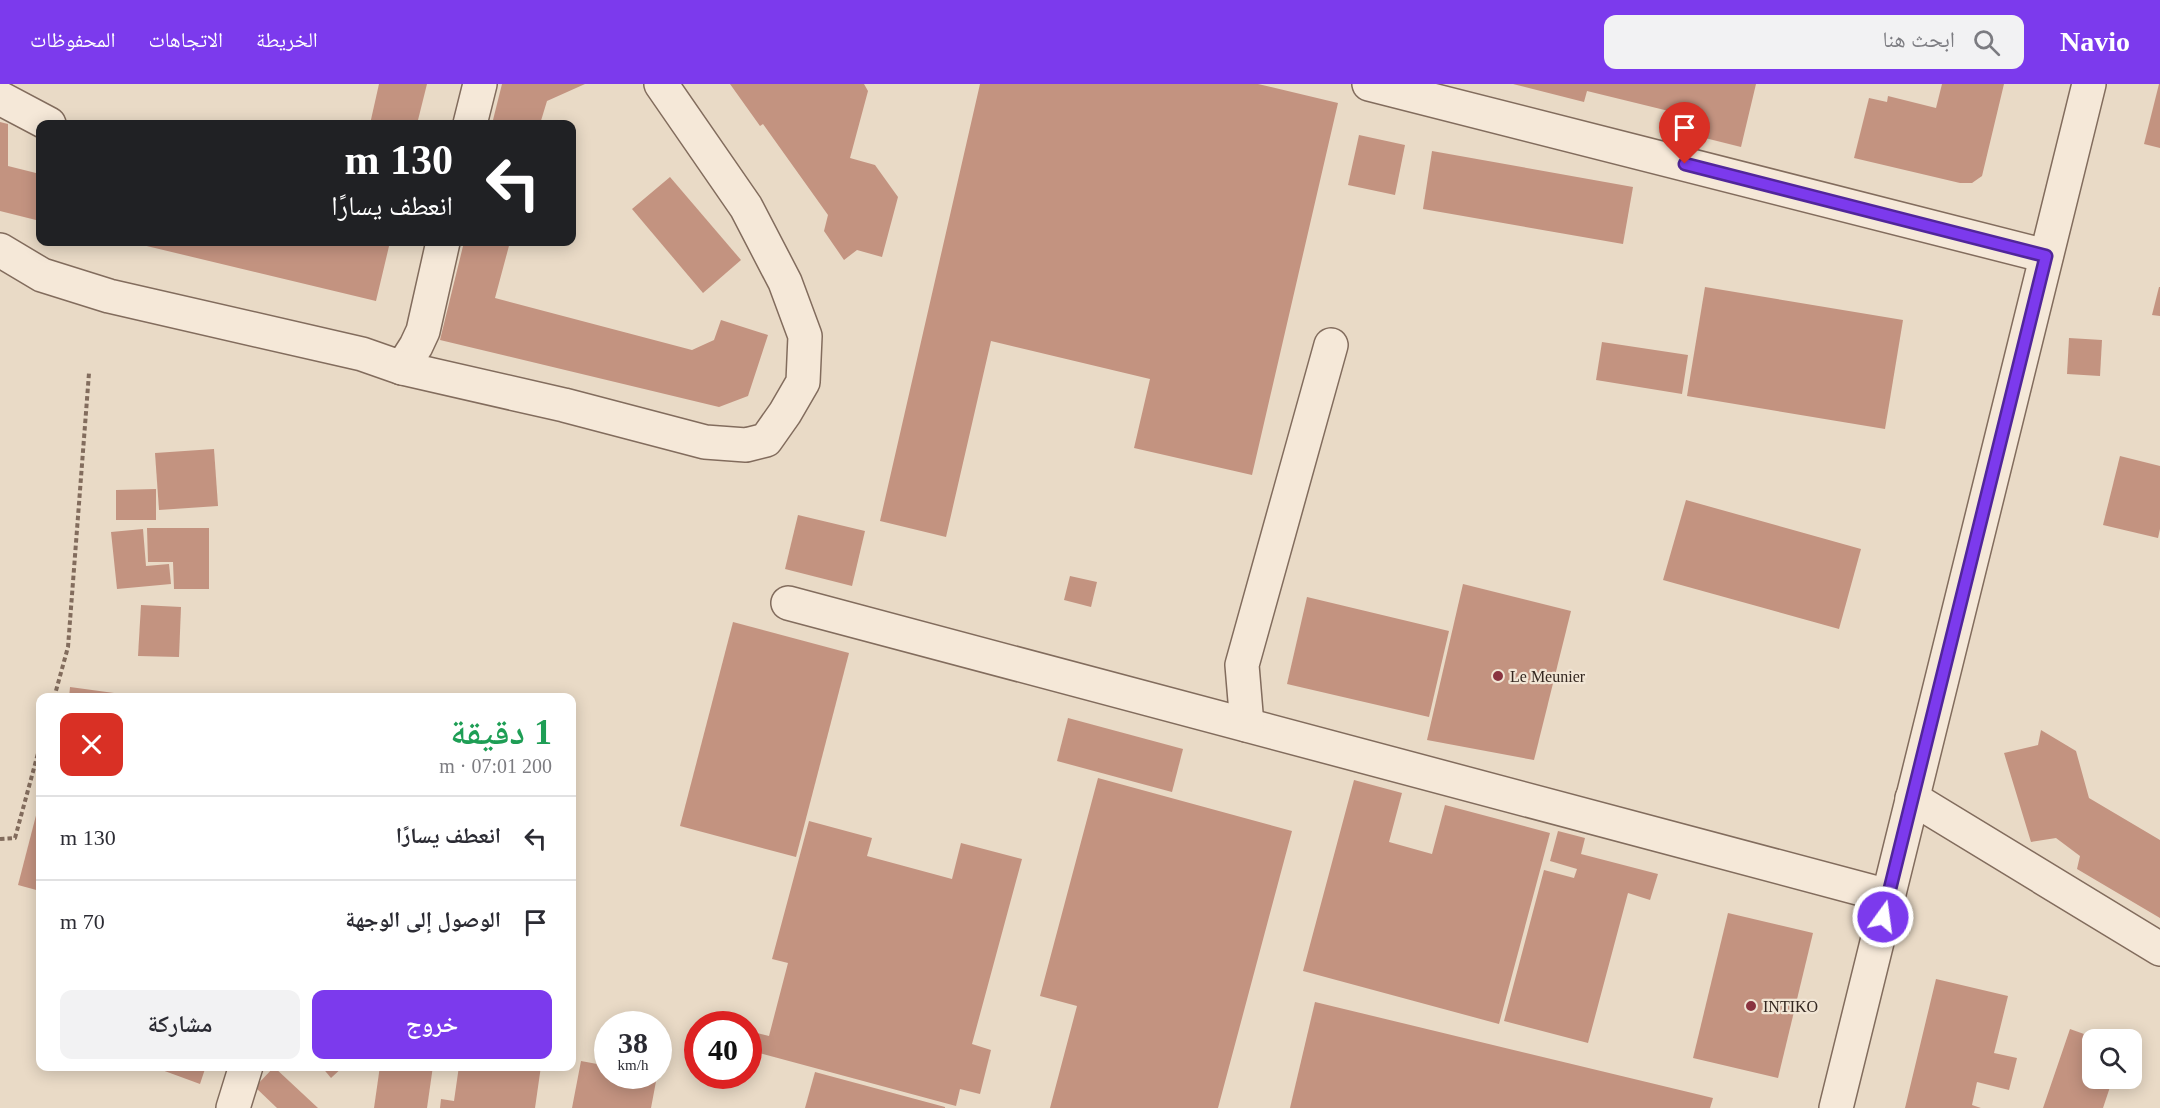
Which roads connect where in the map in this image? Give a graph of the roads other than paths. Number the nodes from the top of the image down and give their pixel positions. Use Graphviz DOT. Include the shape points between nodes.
graph roads {
  1 [pos="480,84"];
  2 [pos="661,84"];
  3 [pos="1369,84"];
  4 [pos="2088,84"];
  5 [pos="0,98"];
  6 [pos="41,120"];
  7 [pos="471,120"];
  8 [pos="442,246"];
  9 [pos="0,250"];
  10 [pos="2046,256"];
  11 [pos="1331,345"];
  12 [pos="402,368"];
  13 [pos="788,603"];
  14 [pos="1247,725"];
  15 [pos="1912,798"];
  16 [pos="1888,896"];
  17 [pos="2160,949"];
  18 [pos="244,1071"];
  19 [pos="233,1108"];
  20 [pos="1836,1108"];
  1 -- 7 [label="street"];
  2 -- 12 [label="street" via="746,207 785,282 805,336 803,382 766,440 746,445 705,442"];
  3 -- 10 [label="street"];
  4 -- 10 [label="street"];
  5 -- 6 [label="street"];
  8 -- 12 [label="street" via="423,331"];
  9 -- 12 [label="street" via="42,275 109,296 362,354"];
  10 -- 15 [label="street"];
  11 -- 14 [label="street" via="1242,665"];
  13 -- 14 [label="street"];
  14 -- 16 [label="street"];
  15 -- 16 [label="street"];
  15 -- 17 [label="street"];
  16 -- 20 [label="street"];
  18 -- 19 [label="street"];
}
